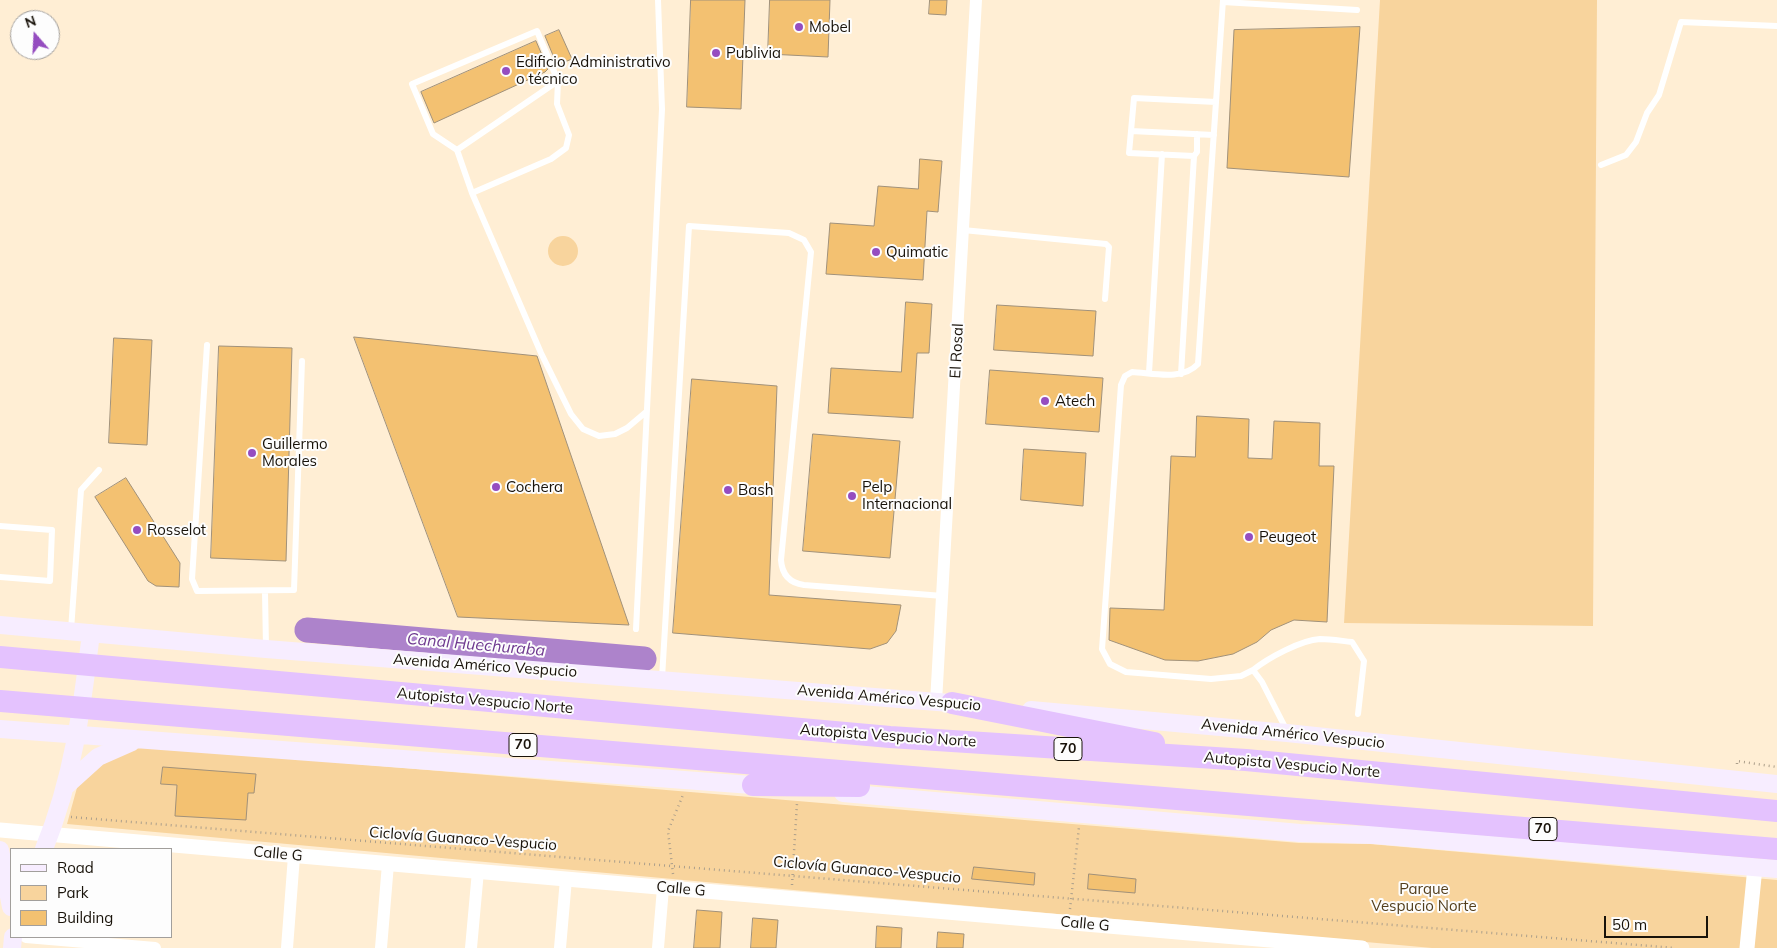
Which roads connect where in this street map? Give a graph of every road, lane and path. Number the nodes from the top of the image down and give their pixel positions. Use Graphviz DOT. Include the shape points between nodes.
graph roads {
  1 [pos="658,0"];
  2 [pos="976,0"];
  3 [pos="1223,1"];
  4 [pos="1357,10"];
  5 [pos="1777,26"];
  6 [pos="558,81"];
  7 [pos="1216,102"];
  8 [pos="1131,131"];
  9 [pos="1197,134"];
  10 [pos="1214,135"];
  11 [pos="458,150"];
  12 [pos="1162,154"];
  13 [pos="1194,156"];
  14 [pos="1601,165"];
  15 [pos="472,193"];
  16 [pos="963,230"];
  17 [pos="1105,299"];
  18 [pos="207,345"];
  19 [pos="302,361"];
  20 [pos="1149,373"];
  21 [pos="1181,374"];
  22 [pos="646,412"];
  23 [pos="99,470"];
  24 [pos="0,526"];
  25 [pos="0,577"];
  26 [pos="265,592"];
  27 [pos="943,596"];
  28 [pos="0,625"];
  29 [pos="636,629"];
  30 [pos="71,632"];
  31 [pos="90,639"];
  32 [pos="266,649"];
  33 [pos="0,657"];
  34 [pos="1253,670"];
  35 [pos="662,680"];
  36 [pos="0,701"];
  37 [pos="944,702"];
  38 [pos="1358,714"];
  39 [pos="0,729"];
  40 [pos="79,730"];
  41 [pos="1287,732"];
  42 [pos="136,740"];
  43 [pos="1246,760"];
  44 [pos="1777,784"];
  45 [pos="66,785"];
  46 [pos="752,785"];
  47 [pos="1047,787"];
  48 [pos="684,790"];
  49 [pos="797,799"];
  50 [pos="1777,811"];
  51 [pos="1080,813"];
  52 [pos="57,816"];
  53 [pos="0,830"];
  54 [pos="47,842"];
  55 [pos="153,848"];
  56 [pos="172,849"];
  57 [pos="1777,849"];
  58 [pos="0,850"];
  59 [pos="294,856"];
  60 [pos="388,864"];
  61 [pos="674,866"];
  62 [pos="1755,867"];
  63 [pos="1777,869"];
  64 [pos="478,872"];
  65 [pos="794,876"];
  66 [pos="566,879"];
  67 [pos="668,888"];
  68 [pos="790,898"];
  69 [pos="1071,898"];
  70 [pos="10,902"];
  71 [pos="1068,923"];
  72 [pos="38,938"];
  73 [pos="1343,947"];
  74 [pos="155,948"];
  75 [pos="287,948"];
  76 [pos="381,948"];
  77 [pos="472,948"];
  78 [pos="560,948"];
  79 [pos="658,948"];
  80 [pos="1362,948"];
  81 [pos="1675,948"];
  82 [pos="1747,948"];
  1 -- 22 [label="lane" via="662,109"];
  2 -- 16 [label="street, El Rosal"];
  3 -- 4 [label="lane"];
  3 -- 7 [label="lane"];
  5 -- 14 [label="lane" via="1681,22 1659,94 1647,113 1636,142 1626,155"];
  6 -- 11 [label="lane"];
  6 -- 11 [label="lane" via="537,31 412,84 433,134"];
  6 -- 15 [label="lane" via="557,104 569,135 566,148 551,159"];
  7 -- 8 [label="lane" via="1134,98"];
  7 -- 10 [label="lane"];
  8 -- 9 [label="lane"];
  8 -- 12 [label="lane" via="1129,152"];
  9 -- 10 [label="lane"];
  9 -- 13 [label="lane"];
  10 -- 21 [label="lane" via="1198,364 1190,372"];
  11 -- 15 [label="lane"];
  12 -- 13 [label="lane"];
  12 -- 20 [label="lane"];
  13 -- 21 [label="lane"];
  15 -- 22 [label="lane" via="541,353 572,414 583,428 599,436 614,434"];
  16 -- 17 [label="lane" via="1106,244 1110,247"];
  16 -- 27 [label="street, El Rosal"];
  18 -- 26 [label="lane" via="192,579 197,591"];
  19 -- 26 [label="lane" via="296,586 290,592"];
  20 -- 21 [label="lane"];
  20 -- 34 [label="lane" via="1132,372 1120,385 1102,650 1110,664 1126,672 1211,679 1240,676"];
  22 -- 29 [label="lane"];
  23 -- 30 [label="lane" via="82,490"];
  24 -- 25 [label="lane" via="52,530 50,581"];
  26 -- 32 [label="lane"];
  27 -- 35 [label="lane" via="804,586 792,582 784,573 781,560 811,252 804,240 789,233 689,226"];
  27 -- 37 [label="street, El Rosal"];
  28 -- 30 [label="main road, Avenida Américo Vespucio"];
  30 -- 31 [label="main road, Avenida Américo Vespucio"];
  31 -- 32 [label="main road, Avenida Américo Vespucio"];
  31 -- 40 [label="main road"];
  32 -- 35 [label="main road, Avenida Américo Vespucio"];
  33 -- 43 [label="highway, Autopista Vespucio Norte / 70" via="890,738"];
  34 -- 38 [label="lane" via="1264,661 1319,639 1352,642 1364,661"];
  34 -- 41 [label="lane"];
  35 -- 37 [label="main road, Avenida Américo Vespucio"];
  36 -- 47 [label="highway, 70"];
  37 -- 41 [label="main road, Avenida Américo Vespucio"];
  37 -- 43 [label="highway"];
  39 -- 40 [label="main road"];
  40 -- 42 [label="main road"];
  40 -- 45 [label="main road"];
  41 -- 44 [label="main road, Avenida Américo Vespucio"];
  42 -- 45 [label="main road" via="98,757"];
  42 -- 46 [label="main road"];
  43 -- 50 [label="highway, Autopista Vespucio Norte / 70"];
  45 -- 52 [label="main road"];
  46 -- 47 [label="highway"];
  46 -- 51 [label="main road"];
  47 -- 57 [label="highway, 70"];
  48 -- 61 [label="path" via="668,831"];
  49 -- 65 [label="path"];
  51 -- 62 [label="main road"];
  51 -- 69 [label="path"];
  52 -- 54 [label="main road"];
  52 -- 61 [label="path, Ciclovía Guanaco-Vespucio"];
  53 -- 54 [label="street, Calle G"];
  54 -- 55 [label="street, Calle G"];
  56 -- 59 [label="street, Calle G"];
  58 -- 70 [label="main road"];
  59 -- 60 [label="street, Calle G"];
  59 -- 75 [label="street"];
  60 -- 64 [label="street, Calle G"];
  60 -- 76 [label="street"];
  61 -- 65 [label="path, Ciclovía Guanaco-Vespucio"];
  61 -- 67 [label="path"];
  62 -- 63 [label="main road"];
  62 -- 82 [label="street"];
  64 -- 66 [label="street, Calle G"];
  64 -- 77 [label="street"];
  65 -- 68 [label="path"];
  65 -- 69 [label="path, Ciclovía Guanaco-Vespucio"];
  66 -- 67 [label="street, Calle G"];
  66 -- 78 [label="street"];
  67 -- 68 [label="street, Calle G"];
  67 -- 79 [label="street"];
  68 -- 71 [label="street, Calle G"];
  69 -- 71 [label="path"];
  69 -- 81 [label="path, Ciclovía Guanaco-Vespucio"];
  71 -- 73 [label="street, Calle G"];
  72 -- 74 [label="street"];
  73 -- 80 [label="street, Calle G"];
}
